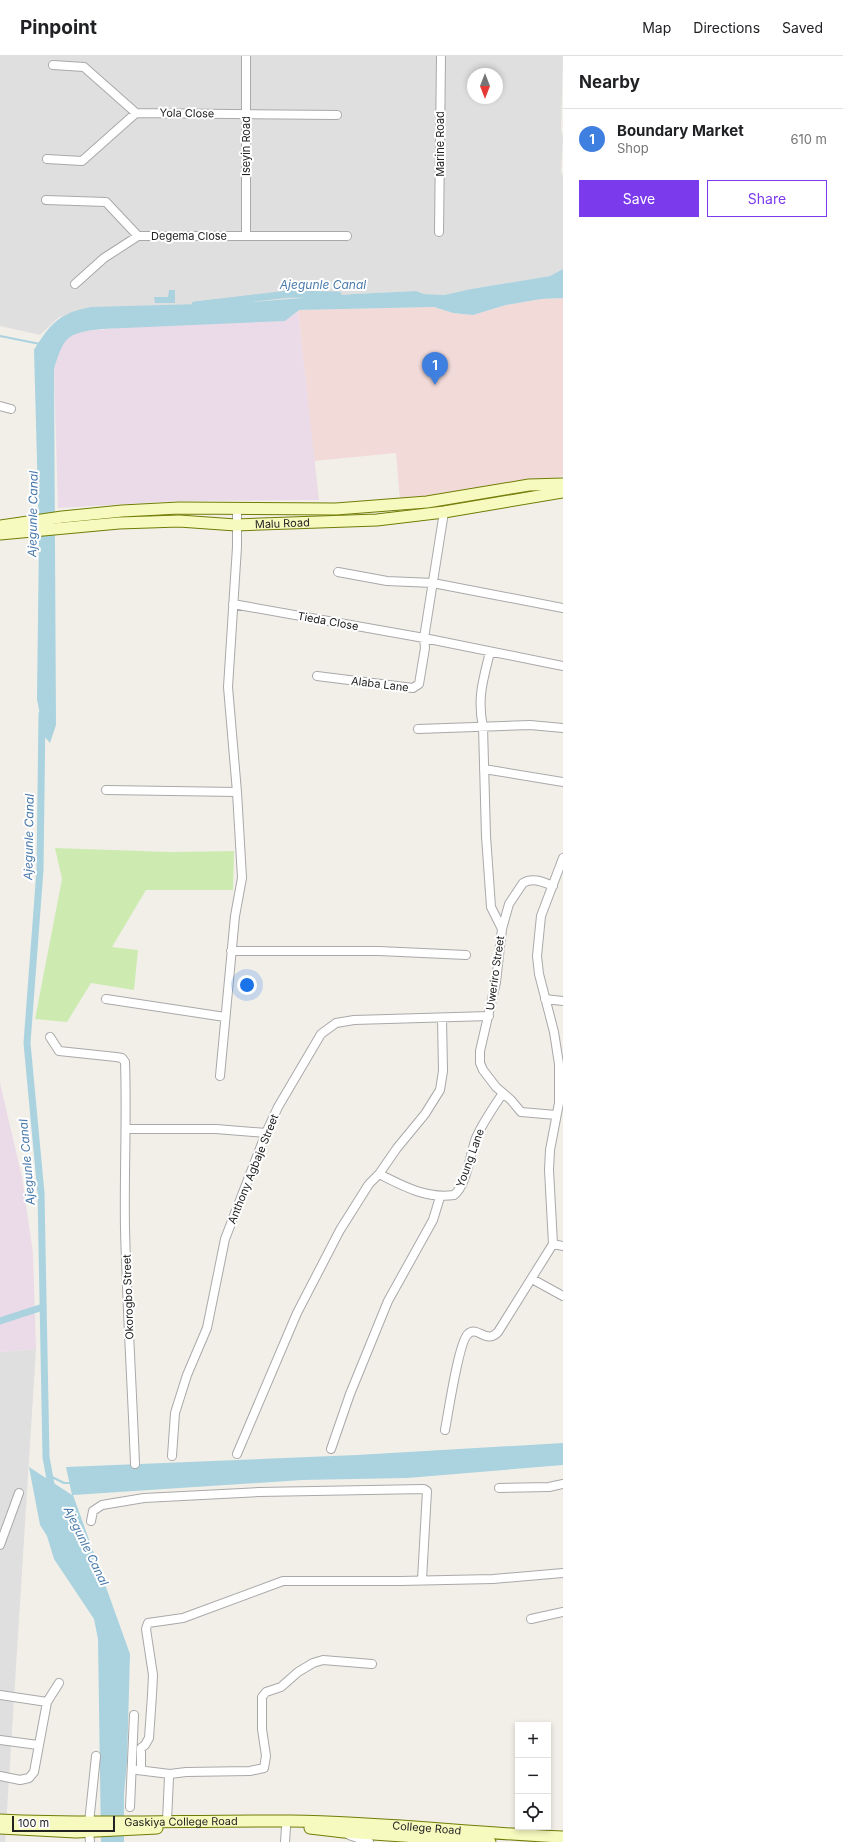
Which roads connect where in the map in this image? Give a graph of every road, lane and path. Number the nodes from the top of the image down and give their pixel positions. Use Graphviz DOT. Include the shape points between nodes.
graph roads {
  1 [pos="246,56"];
  2 [pos="441,56"];
  3 [pos="53,66"];
  4 [pos="136,113"];
  5 [pos="246,114"];
  6 [pos="337,115"];
  7 [pos="47,159"];
  8 [pos="46,200"];
  9 [pos="439,232"];
  10 [pos="138,236"];
  11 [pos="246,236"];
  12 [pos="347,236"];
  13 [pos="75,284"];
  14 [pos="0,406"];
  15 [pos="11,409"];
  16 [pos="563,484"];
  17 [pos="563,492"];
  18 [pos="427,502"];
  19 [pos="237,509"];
  20 [pos="444,512"];
  21 [pos="427,514"];
  22 [pos="62,523"];
  23 [pos="236,525"];
  24 [pos="0,526"];
  25 [pos="31,526"];
  26 [pos="0,534"];
  27 [pos="338,572"];
  28 [pos="433,583"];
  29 [pos="233,604"];
  30 [pos="563,608"];
  31 [pos="424,638"];
  32 [pos="490,652"];
  33 [pos="563,666"];
  34 [pos="318,676"];
  35 [pos="483,726"];
  36 [pos="563,728"];
  37 [pos="418,729"];
  38 [pos="484,769"];
  39 [pos="563,782"];
  40 [pos="106,790"];
  41 [pos="237,792"];
  42 [pos="563,858"];
  43 [pos="553,886"];
  44 [pos="502,929"];
  45 [pos="231,951"];
  46 [pos="466,955"];
  47 [pos="545,998"];
  48 [pos="106,999"];
  49 [pos="563,1001"];
  50 [pos="489,1016"];
  51 [pos="225,1017"];
  52 [pos="442,1018"];
  53 [pos="50,1037"];
  54 [pos="220,1076"];
  55 [pos="502,1093"];
  56 [pos="556,1115"];
  57 [pos="126,1129"];
  58 [pos="266,1133"];
  59 [pos="379,1174"];
  60 [pos="440,1197"];
  61 [pos="553,1244"];
  62 [pos="563,1246"];
  63 [pos="532,1279"];
  64 [pos="563,1296"];
  65 [pos="445,1430"];
  66 [pos="331,1449"];
  67 [pos="237,1454"];
  68 [pos="172,1456"];
  69 [pos="135,1464"];
  70 [pos="563,1484"];
  71 [pos="499,1488"];
  72 [pos="19,1493"];
  73 [pos="91,1521"];
  74 [pos="0,1545"];
  75 [pos="563,1574"];
  76 [pos="422,1580"];
  77 [pos="563,1612"];
  78 [pos="531,1619"];
  79 [pos="372,1664"];
  80 [pos="59,1683"];
  81 [pos="0,1695"];
  82 [pos="47,1702"];
  83 [pos="134,1715"];
  84 [pos="0,1740"];
  85 [pos="38,1745"];
  86 [pos="96,1756"];
  87 [pos="137,1770"];
  88 [pos="170,1774"];
  89 [pos="0,1776"];
  90 [pos="130,1806"];
  91 [pos="0,1820"];
  92 [pos="168,1821"];
  93 [pos="288,1824"];
  94 [pos="144,1825"];
  95 [pos="0,1828"];
  96 [pos="93,1830"];
  97 [pos="344,1832"];
  98 [pos="563,1837"];
  99 [pos="285,1842"];
  100 [pos="369,1842"];
  101 [pos="490,1842"];
  1 -- 5 [label="street, Iseyin Road"];
  2 -- 9 [label="street, Marine Road"];
  3 -- 4 [label="street" via="84,67"];
  4 -- 5 [label="street, Yola Close"];
  4 -- 7 [label="street" via="82,161"];
  5 -- 6 [label="street, Yola Close"];
  5 -- 11 [label="street, Iseyin Road"];
  8 -- 10 [label="street, Degema Close" via="106,202"];
  10 -- 11 [label="street, Degema Close"];
  10 -- 13 [label="street" via="104,258"];
  11 -- 12 [label="street, Degema Close"];
  14 -- 15 [label="street"];
  16 -- 18 [label="main road, Malu Road" via="529,485"];
  17 -- 20 [label="main road, Malu Road"];
  18 -- 19 [label="main road, Malu Road" via="336,509"];
  18 -- 21 [label="main road"];
  19 -- 22 [label="main road, Malu Road" via="179,508 122,511"];
  19 -- 23 [label="street"];
  20 -- 21 [label="main road, Malu Road"];
  20 -- 28 [label="street"];
  21 -- 23 [label="main road, Malu Road" via="346,522"];
  22 -- 23 [label="main road, Malu Road" via="179,521"];
  22 -- 25 [label="main road, Malu Road"];
  23 -- 29 [label="street"];
  24 -- 25 [label="main road, Malu Road"];
  25 -- 26 [label="main road, Malu Road"];
  27 -- 28 [label="street" via="387,580"];
  28 -- 30 [label="street"];
  28 -- 31 [label="street"];
  29 -- 31 [label="street, Tieda Close"];
  29 -- 41 [label="street" via="228,687"];
  31 -- 32 [label="street, Tieda Close"];
  31 -- 34 [label="street, Alaba Lane" via="421,678 419,684 413,688"];
  32 -- 33 [label="street, Tieda Close"];
  32 -- 35 [label="street" via="480,696"];
  35 -- 36 [label="street" via="530,725"];
  35 -- 37 [label="street"];
  35 -- 38 [label="street"];
  38 -- 39 [label="street"];
  38 -- 44 [label="street" via="491,907"];
  40 -- 41 [label="street"];
  41 -- 45 [label="street" via="242,878"];
  42 -- 43 [label="street"];
  43 -- 44 [label="street, Uweriro Street" via="531,879 523,883 509,904"];
  43 -- 47 [label="street" via="541,916 537,939 539,974"];
  44 -- 50 [label="street, Uweriro Street"];
  45 -- 46 [label="street" via="379,951"];
  45 -- 51 [label="street"];
  47 -- 49 [label="street"];
  47 -- 56 [label="street" via="559,1064 560,1090"];
  48 -- 51 [label="street"];
  50 -- 52 [label="street, Anthony Agbaje Street"];
  50 -- 55 [label="street, Uweriro Street" via="480,1051 480,1063"];
  51 -- 54 [label="street"];
  52 -- 58 [label="street, Anthony Agbaje Street" via="354,1020 336,1023 321,1034 278,1107"];
  52 -- 59 [label="street" via="443,1071 440,1090"];
  53 -- 57 [label="street, Okorogbo Street" via="57,1049 63,1052 122,1058 125,1062"];
  55 -- 56 [label="street, Uweriro Street" via="521,1112"];
  55 -- 60 [label="street, Young Lane" via="478,1134 458,1192"];
  56 -- 61 [label="street" via="549,1170"];
  57 -- 58 [label="street" via="216,1129"];
  57 -- 69 [label="street, Okorogbo Street" via="125,1230"];
  58 -- 68 [label="street, Anthony Agbaje Street" via="224,1239 208,1328 187,1375 175,1413"];
  59 -- 60 [label="street" via="414,1191"];
  59 -- 67 [label="street" via="369,1184 340,1230 297,1313"];
  60 -- 66 [label="street" via="433,1220 388,1301 350,1394"];
  61 -- 62 [label="street"];
  61 -- 63 [label="street"];
  63 -- 64 [label="street"];
  63 -- 65 [label="street" via="494,1337 489,1338 475,1332 466,1335 458,1360"];
  70 -- 71 [label="street" via="549,1487"];
  72 -- 74 [label="street"];
  73 -- 76 [label="street" via="93,1512 102,1505 144,1498 259,1492 424,1489 427,1491 427,1497"];
  75 -- 76 [label="street" via="494,1579"];
  76 -- 87 [label="street" via="283,1581 183,1618 148,1624 146,1629 153,1675 149,1738 141,1748"];
  77 -- 78 [label="street"];
  79 -- 88 [label="street" via="323,1660 312,1663 281,1687 266,1692 262,1697 262,1729 266,1756 264,1768 261,1770"];
  80 -- 82 [label="street"];
  81 -- 82 [label="street"];
  82 -- 85 [label="street"];
  83 -- 87 [label="street"];
  84 -- 85 [label="street"];
  85 -- 89 [label="street" via="34,1772 29,1778 20,1780"];
  86 -- 96 [label="street"];
  87 -- 88 [label="street"];
  87 -- 90 [label="street"];
  88 -- 92 [label="street"];
  91 -- 96 [label="main road, Gaskiya College Road"];
  92 -- 93 [label="main road, Gaskiya College Road"];
  92 -- 94 [label="main road, Gaskiya College Road"];
  93 -- 94 [label="main road, Gaskiya College Road"];
  93 -- 97 [label="main road, College Road"];
  93 -- 98 [label="main road, College Road"];
  93 -- 99 [label="street"];
  94 -- 96 [label="main road, Gaskiya College Road"];
  95 -- 96 [label="main road, Gaskiya College Road" via="65,1832"];
  97 -- 100 [label="street"];
  97 -- 101 [label="main road, College Road"];
}
